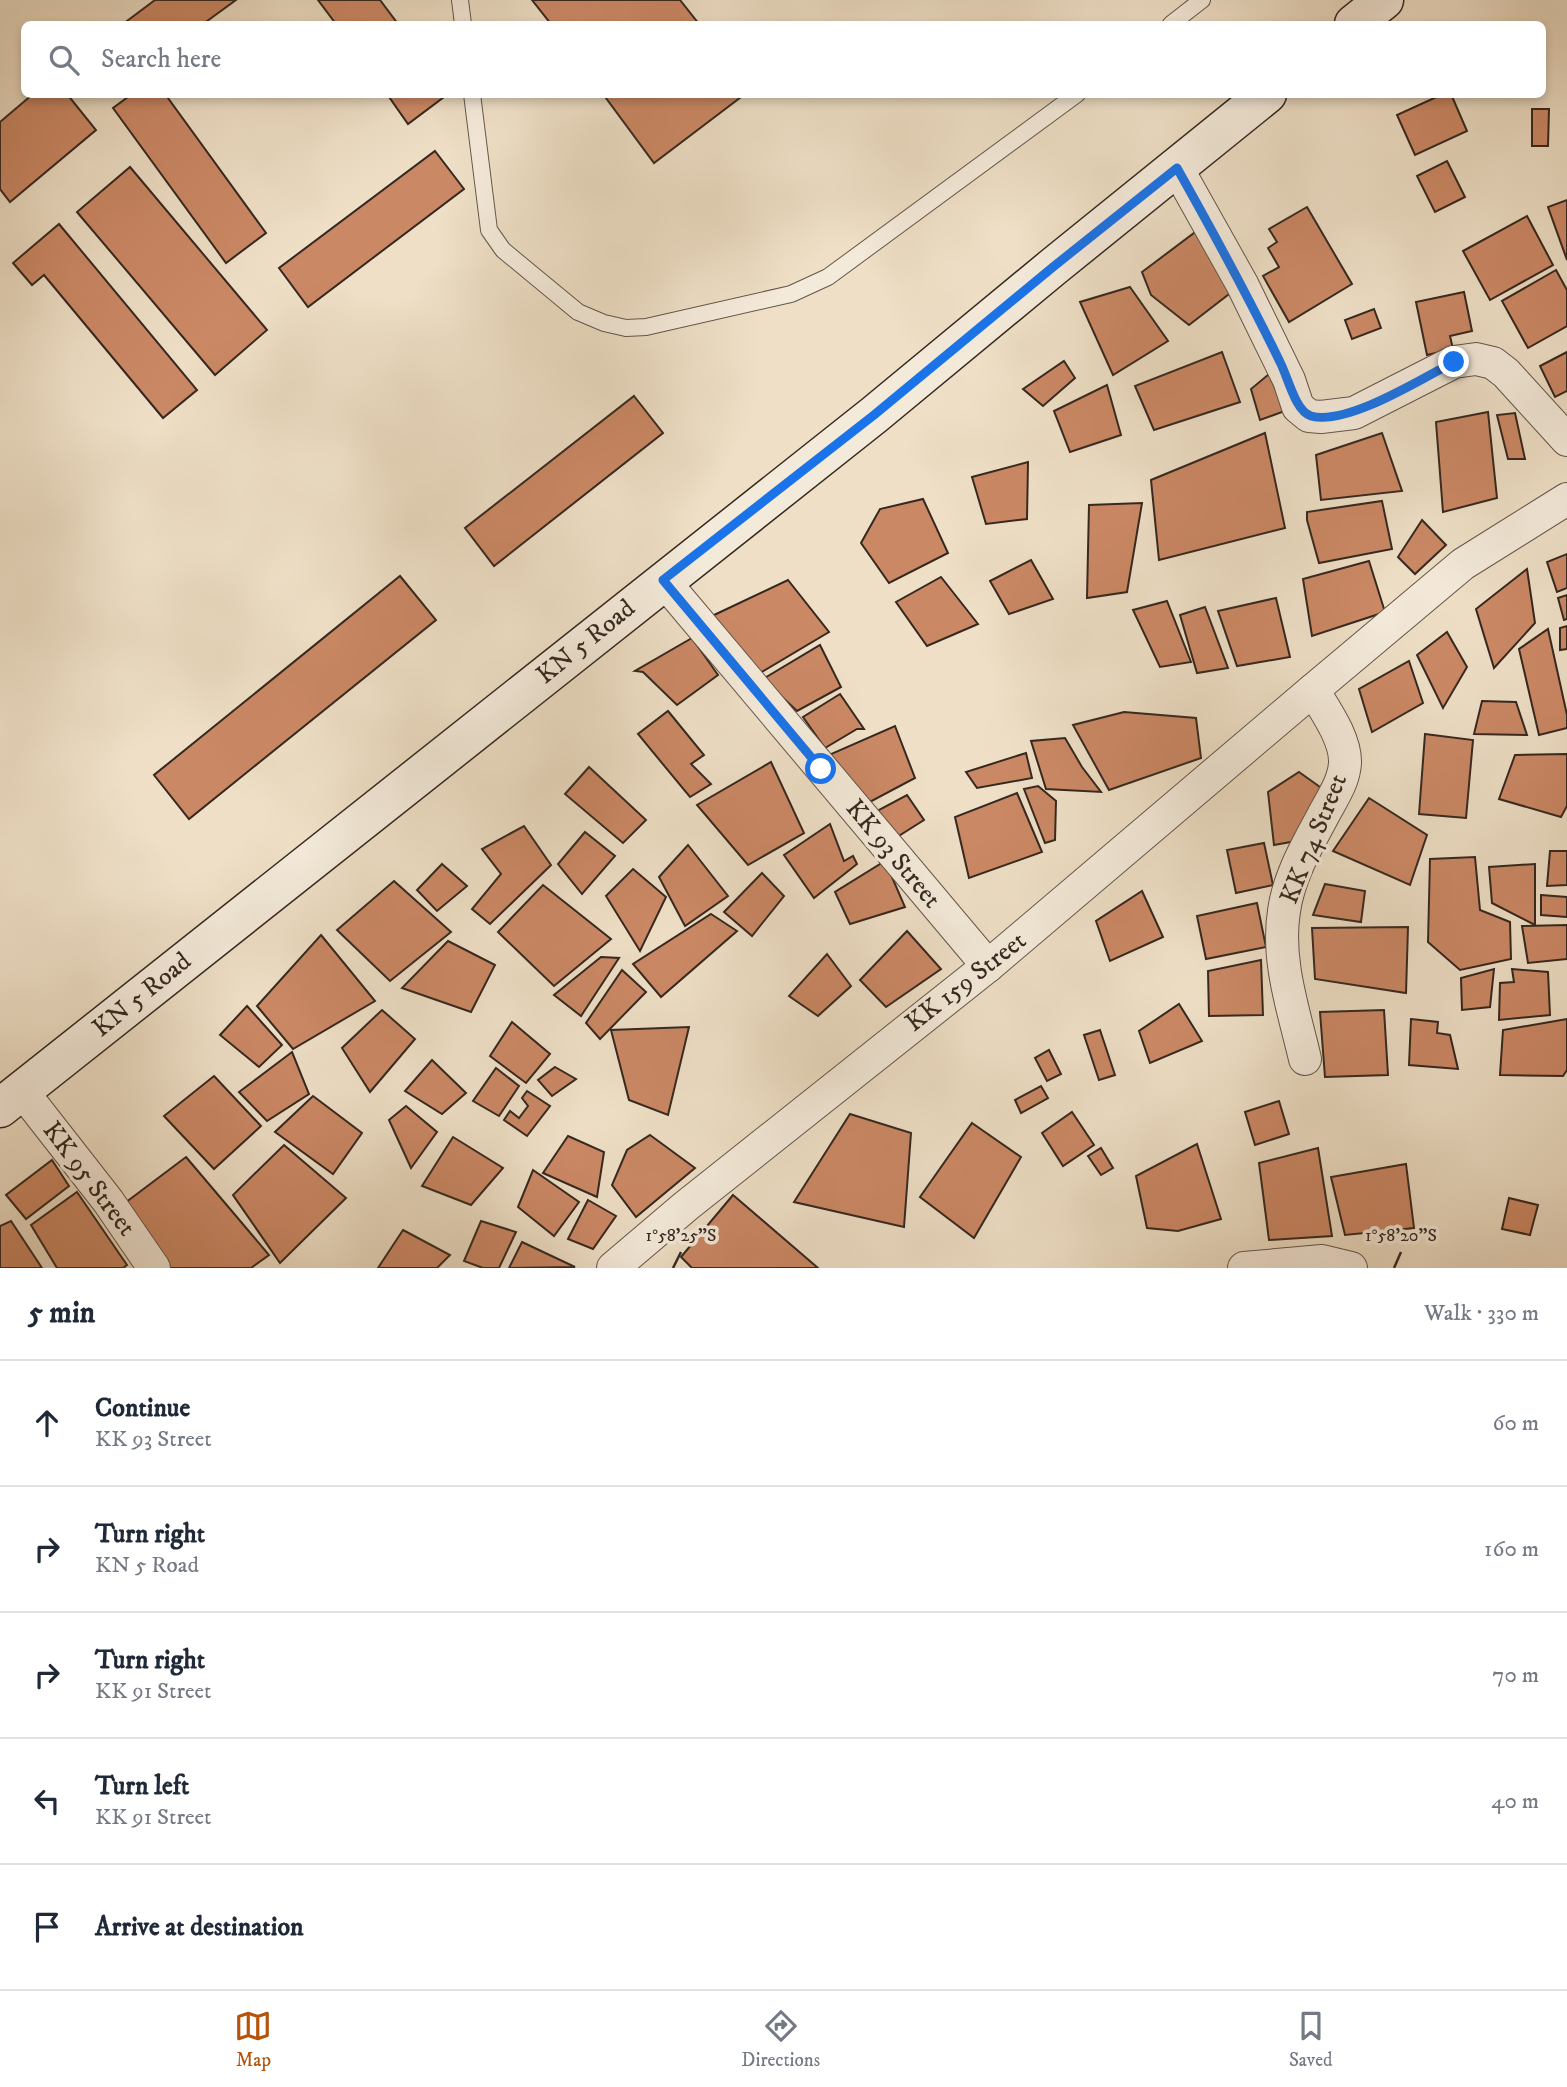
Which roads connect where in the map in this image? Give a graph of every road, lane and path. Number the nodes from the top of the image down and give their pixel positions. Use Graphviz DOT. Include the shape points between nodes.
graph roads {
  1 [pos="460,0"];
  2 [pos="1202,0"];
  3 [pos="1384,0"];
  4 [pos="463,21"];
  5 [pos="1175,21"];
  6 [pos="1357,21"];
  7 [pos="472,98"];
  8 [pos="1072,98"];
  9 [pos="1262,98"];
  10 [pos="1177,168"];
  11 [pos="1567,440"];
  12 [pos="1567,499"];
  13 [pos="663,580"];
  14 [pos="1313,690"];
  15 [pos="989,967"];
  16 [pos="1305,1059"];
  17 [pos="11,1100"];
  18 [pos="154,1268"];
  19 [pos="613,1268"];
  20 [pos="1244,1268"];
  21 [pos="1351,1268"];
  1 -- 4 [label="lane"];
  2 -- 5 [label="lane"];
  3 -- 6 [label="main road"];
  7 -- 8 [label="lane" via="489,230 503,250 578,312 626,328 754,304 828,277"];
  9 -- 10 [label="main road, KN 5 Road"];
  10 -- 11 [label="street" via="1242,284 1298,407 1310,416 1354,413 1454,362 1476,359 1493,363 1506,373"];
  10 -- 13 [label="main road, KN 5 Road"];
  12 -- 14 [label="street" via="1463,564"];
  13 -- 15 [label="street, KK 93 Street"];
  13 -- 17 [label="main road, KN 5 Road"];
  14 -- 15 [label="street, KK 159 Street"];
  14 -- 16 [label="street, KK 74 Street" via="1339,734 1345,762 1340,785 1298,862 1284,909 1282,962"];
  15 -- 19 [label="street, KK 159 Street"];
  17 -- 18 [label="street, KK 95 Street" via="108,1201"];
  20 -- 21 [label="street" via="1322,1261"];
}
